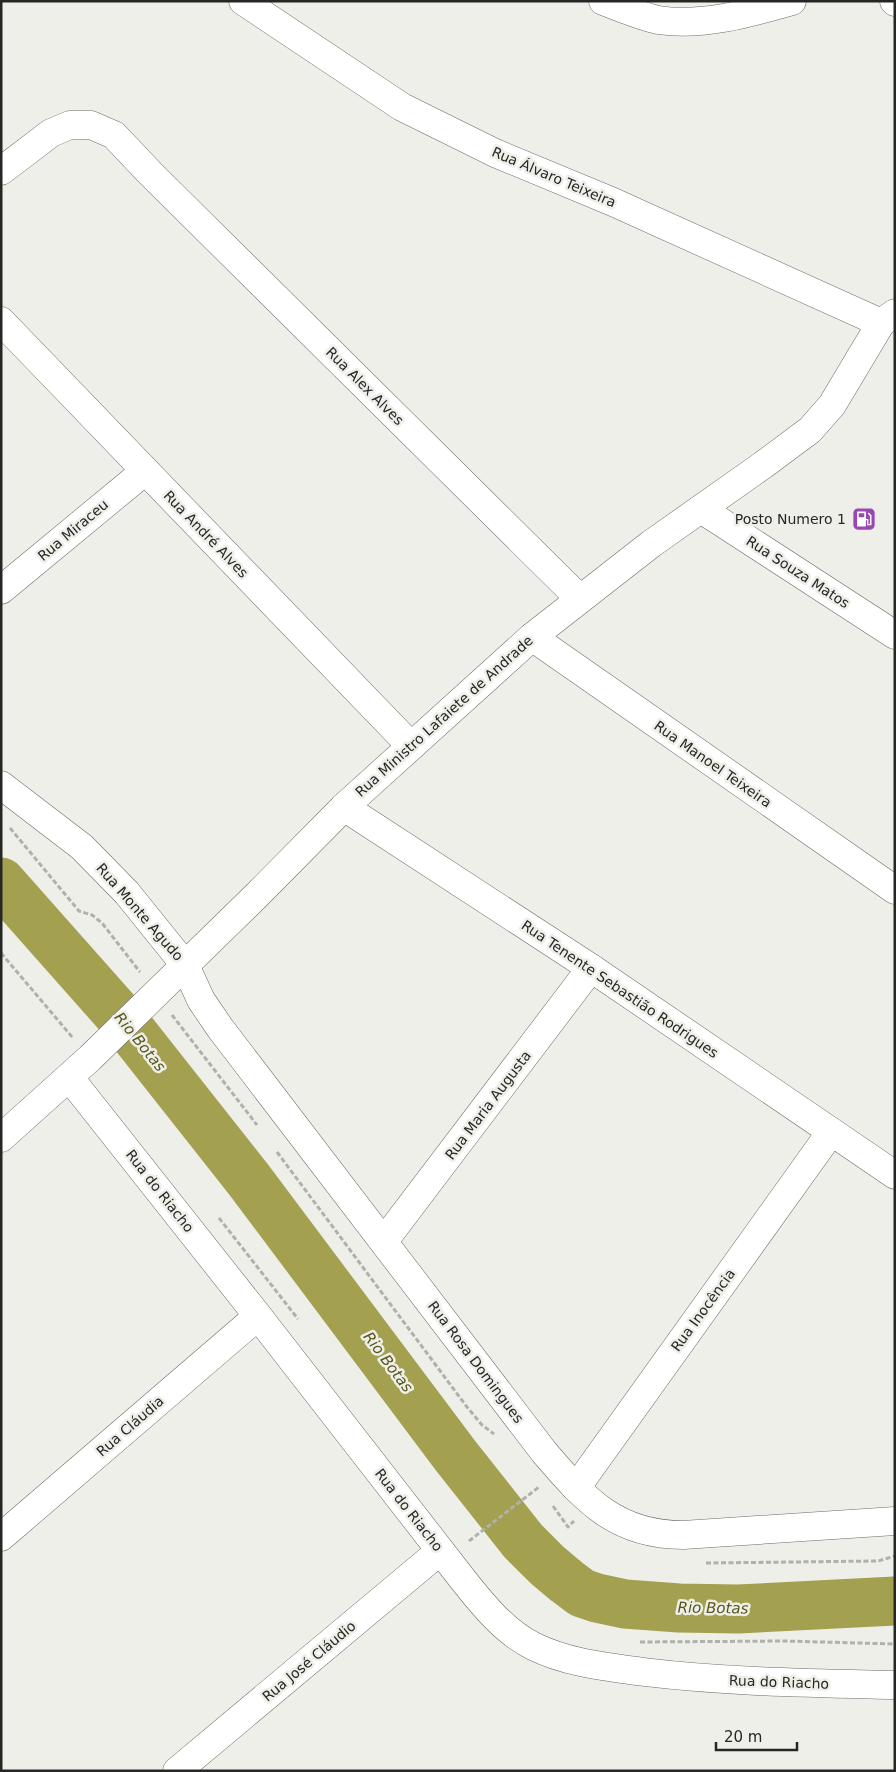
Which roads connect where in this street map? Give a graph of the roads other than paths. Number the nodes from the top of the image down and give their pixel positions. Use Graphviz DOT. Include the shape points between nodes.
graph roads {
  1 [pos="603,1"];
  2 [pos="792,1"];
  3 [pos="250,3"];
  4 [pos="1,170"];
  5 [pos="888,318"];
  6 [pos="1,321"];
  7 [pos="145,471"];
  8 [pos="701,509"];
  9 [pos="1,590"];
  10 [pos="580,599"];
  11 [pos="895,635"];
  12 [pos="532,637"];
  13 [pos="411,746"];
  14 [pos="1,785"];
  15 [pos="344,807"];
  16 [pos="895,890"];
  17 [pos="185,965"];
  18 [pos="592,968"];
  19 [pos="69,1077"];
  20 [pos="831,1132"];
  21 [pos="1,1138"];
  22 [pos="895,1175"];
  23 [pos="384,1241"];
  24 [pos="258,1316"];
  25 [pos="576,1488"];
  26 [pos="895,1521"];
  27 [pos="1,1537"];
  28 [pos="440,1551"];
  29 [pos="895,1685"];
  30 [pos="177,1771"];
  1 -- 2 [label="street" via="656,19 698,22"];
  3 -- 5 [label="street, Rua Álvaro Teixeira" via="402,107 494,152"];
  4 -- 10 [label="street, Rua Alex Alves" via="51,133 70,125 91,126 114,135"];
  5 -- 8 [label="street, Rua Ministro Lafaiete de Andrade" via="832,405 810,430"];
  6 -- 7 [label="street, Rua André Alves"];
  7 -- 9 [label="street, Rua Miraceu"];
  7 -- 13 [label="street, Rua André Alves"];
  8 -- 10 [label="street, Rua Ministro Lafaiete de Andrade"];
  8 -- 11 [label="street, Rua Souza Matos"];
  10 -- 12 [label="street, Rua Ministro Lafaiete de Andrade"];
  12 -- 13 [label="street, Rua Ministro Lafaiete de Andrade"];
  12 -- 16 [label="street, Rua Manoel Teixeira"];
  13 -- 15 [label="street, Rua Ministro Lafaiete de Andrade"];
  14 -- 17 [label="street, Rua Monte Agudo" via="82,847 127,893"];
  15 -- 17 [label="street, Rua Ministro Lafaiete de Andrade"];
  15 -- 18 [label="street, Rua Tenente Sebastião Rodrigues"];
  17 -- 19 [label="street, Rua Ministro Lafaiete de Andrade"];
  17 -- 23 [label="street, Rua Rosa Domingues" via="210,1014"];
  18 -- 20 [label="street, Rua Tenente Sebastião Rodrigues"];
  18 -- 23 [label="street, Rua Maria Augusta"];
  19 -- 21 [label="street, Rua Ministro Lafaiete de Andrade"];
  19 -- 24 [label="street, Rua do Riacho"];
  20 -- 22 [label="street, Rua Tenente Sebastião Rodrigues"];
  20 -- 25 [label="street, Rua Inocência"];
  23 -- 25 [label="street, Rua Rosa Domingues" via="544,1452"];
  24 -- 27 [label="street, Rua Cláudia"];
  24 -- 28 [label="street, Rua do Riacho"];
  25 -- 26 [label="street, Rua Rosa Domingues" via="590,1502 622,1522 662,1535"];
  28 -- 29 [label="street, Rua do Riacho" via="504,1625 532,1646 552,1654 606,1667 731,1680"];
  28 -- 30 [label="street, Rua José Cláudio"];
}
